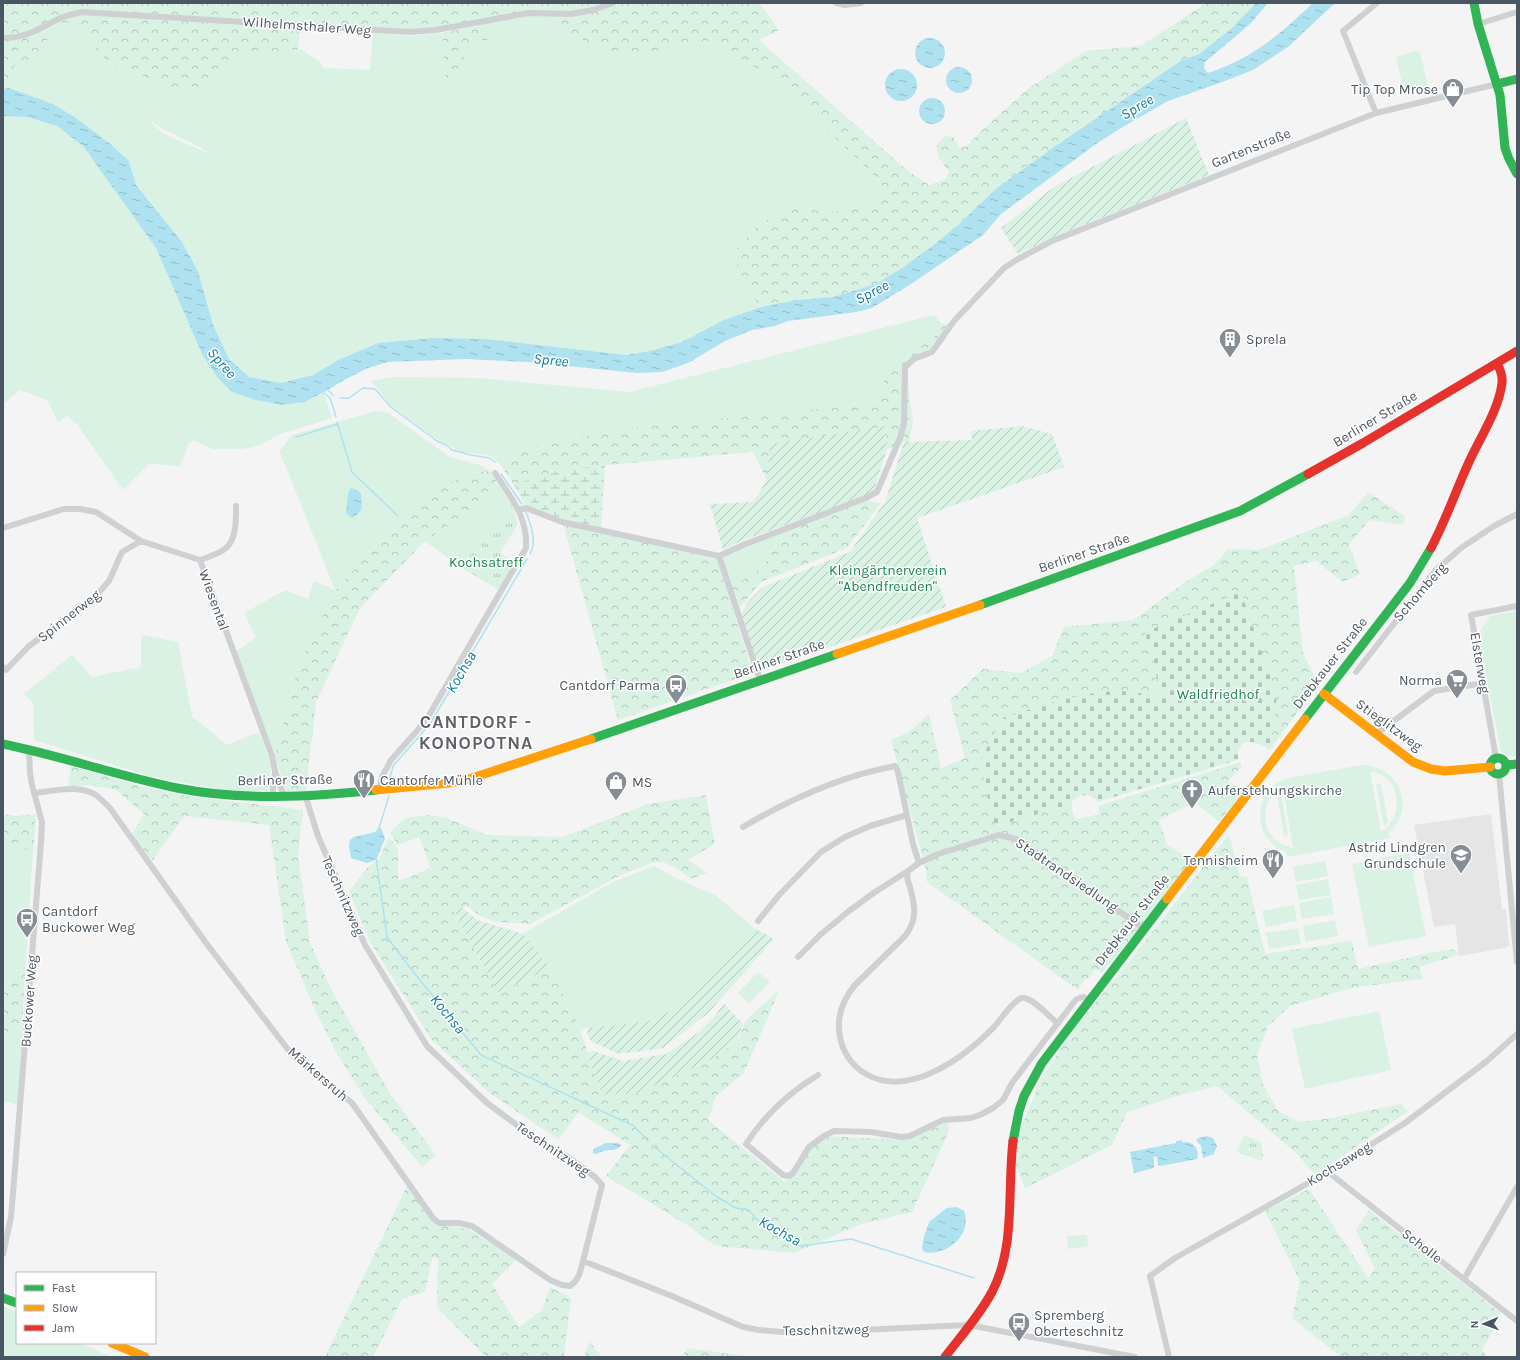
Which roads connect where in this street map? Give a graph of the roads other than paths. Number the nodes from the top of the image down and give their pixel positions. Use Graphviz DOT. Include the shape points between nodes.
graph roads {
  1 [pos="613,3"];
  2 [pos="836,3"];
  3 [pos="861,3"];
  4 [pos="1377,3"];
  5 [pos="1474,3"];
  6 [pos="1517,12"];
  7 [pos="1478,24"];
  8 [pos="3,38"];
  9 [pos="1517,80"];
  10 [pos="1497,84"];
  11 [pos="1376,113"];
  12 [pos="1517,174"];
  13 [pos="1517,350"];
  14 [pos="1496,363"];
  15 [pos="495,473"];
  16 [pos="236,506"];
  17 [pos="519,510"];
  18 [pos="1517,514"];
  19 [pos="3,528"];
  20 [pos="141,541"];
  21 [pos="719,556"];
  22 [pos="200,560"];
  23 [pos="1517,606"];
  24 [pos="4,668"];
  25 [pos="1356,672"];
  26 [pos="760,680"];
  27 [pos="1484,683"];
  28 [pos="1324,694"];
  29 [pos="1376,734"];
  30 [pos="3,744"];
  31 [pos="29,749"];
  32 [pos="1496,758"];
  33 [pos="1517,764"];
  34 [pos="1506,765"];
  35 [pos="1490,767"];
  36 [pos="275,771"];
  37 [pos="1499,774"];
  38 [pos="379,790"];
  39 [pos="34,793"];
  40 [pos="272,796"];
  41 [pos="284,796"];
  42 [pos="307,796"];
  43 [pos="906,815"];
  44 [pos="743,827"];
  45 [pos="919,863"];
  46 [pos="908,871"];
  47 [pos="758,921"];
  48 [pos="1143,928"];
  49 [pos="1516,949"];
  50 [pos="798,957"];
  51 [pos="1517,962"];
  52 [pos="1089,999"];
  53 [pos="1057,1023"];
  54 [pos="1517,1034"];
  55 [pos="818,1075"];
  56 [pos="1328,1172"];
  57 [pos="1517,1187"];
  58 [pos="3,1254"];
  59 [pos="584,1261"];
  60 [pos="1464,1279"];
  61 [pos="4,1298"];
  62 [pos="16,1303"];
  63 [pos="1517,1321"];
  64 [pos="970,1325"];
  65 [pos="114,1344"];
  66 [pos="145,1357"];
  67 [pos="945,1357"];
  68 [pos="1135,1357"];
  69 [pos="1169,1357"];
  1 -- 8 [label="street, Wilhelmsthaler Weg" via="571,14 528,13 436,30 409,32 81,12 63,17 26,35"];
  2 -- 3 [label="street"];
  4 -- 11 [label="street" via="1343,31"];
  5 -- 7 [label="main road"];
  6 -- 7 [label="street"];
  7 -- 10 [label="main road"];
  9 -- 10 [label="main road, Gartenstraße"];
  10 -- 11 [label="street, Gartenstraße"];
  10 -- 12 [label="main road" via="1505,148"];
  11 -- 21 [label="street, Gartenstraße" via="1052,241 1004,268 954,321 932,352 914,359 906,367 904,423 895,452 876,492"];
  13 -- 14 [label="main road, Berliner Straße"];
  14 -- 26 [label="main road, Berliner Straße" via="1363,443 1240,511 926,624"];
  14 -- 28 [label="main road, Drebkauer Straße" via="1502,376 1501,390 1430,549 1410,583"];
  15 -- 17 [label="street"];
  16 -- 22 [label="street" via="233,534 226,548"];
  17 -- 21 [label="street" via="526,508 562,522"];
  17 -- 38 [label="street" via="526,534 524,553 428,717 390,760"];
  18 -- 25 [label="street, Schomberg" via="1461,548 1436,570"];
  19 -- 20 [label="street, Wiesental" via="64,509 80,508 96,512"];
  20 -- 22 [label="street, Wiesental"];
  20 -- 24 [label="street, Spinnerweg" via="122,552 109,580 95,597"];
  21 -- 26 [label="street"];
  22 -- 36 [label="street, Wiesental" via="272,756"];
  23 -- 27 [label="street, Elsterweg" via="1471,615"];
  26 -- 38 [label="main road, Berliner Straße" via="469,779"];
  27 -- 29 [label="street" via="1434,691"];
  27 -- 32 [label="street, Elsterweg"];
  28 -- 29 [label="main road, Stieglitzweg"];
  28 -- 48 [label="main road, Drebkauer Straße"];
  29 -- 35 [label="main road, Stieglitzweg" via="1413,762 1432,769"];
  30 -- 31 [label="main road, Berliner Straße"];
  31 -- 39 [label="street, Buckower Weg"];
  31 -- 40 [label="main road, Berliner Straße" via="172,787 228,795"];
  32 -- 34 [label="main road" via="1504,760"];
  32 -- 35 [label="main road" via="1492,760"];
  33 -- 34 [label="main road"];
  34 -- 37 [label="main road" via="1505,770"];
  35 -- 37 [label="main road" via="1494,773"];
  36 -- 40 [label="street, Wiesental"];
  36 -- 41 [label="street, Wiesental"];
  37 -- 49 [label="street"];
  38 -- 42 [label="main road, Berliner Straße"];
  39 -- 58 [label="street, Buckower Weg" via="42,822 41,842 11,1217"];
  39 -- 59 [label="street, Märkersruh" via="85,790 96,795 110,808 206,943 293,1056 352,1103 433,1218 439,1223 472,1226 550,1280 562,1285 570,1286 576,1282"];
  40 -- 41 [label="main road, Berliner Straße"];
  41 -- 42 [label="main road, Berliner Straße"];
  42 -- 59 [label="street, Teschnitzweg" via="318,836 365,945 427,1046 487,1103 537,1140 568,1157 602,1185"];
  43 -- 44 [label="street" via="896,766 826,786 788,802"];
  43 -- 45 [label="street"];
  43 -- 47 [label="street" via="870,826 845,837 821,852"];
  45 -- 46 [label="street, Stadtrandsiedlung"];
  45 -- 48 [label="street, Stadtrandsiedlung" via="962,846 999,835 1006,836 1016,839"];
  46 -- 50 [label="street, Stadtrandsiedlung" via="849,911"];
  46 -- 53 [label="street" via="915,912 910,929 848,993 840,1013 841,1041 849,1058 858,1068 871,1077 893,1082 913,1080 927,1075 973,1046 1021,998 1034,1002"];
  48 -- 52 [label="main road, Drebkauer Straße"];
  49 -- 51 [label="street"];
  52 -- 53 [label="street" via="1077,999"];
  52 -- 64 [label="main road, Drebkauer Straße" via="1032,1080 1020,1105 1015,1126 1008,1231 1003,1261 990,1296"];
  53 -- 55 [label="street" via="1003,1100 993,1108 971,1118 943,1120 910,1136 834,1132 809,1146 793,1172 789,1176 783,1175 746,1144 774,1110 800,1086"];
  54 -- 56 [label="street, Kochsaweg" via="1487,1061 1405,1123"];
  56 -- 60 [label="street, Scholle"];
  56 -- 69 [label="street, Kochsaweg" via="1175,1258 1150,1276"];
  57 -- 60 [label="street"];
  59 -- 64 [label="street, Teschnitzweg" via="743,1327 759,1330 795,1333"];
  60 -- 63 [label="street, Scholle"];
  61 -- 62 [label="main road"];
  64 -- 67 [label="main road, Drebkauer Straße"];
  64 -- 68 [label="street, Teschnitzweg"];
  65 -- 66 [label="main road"];
}
